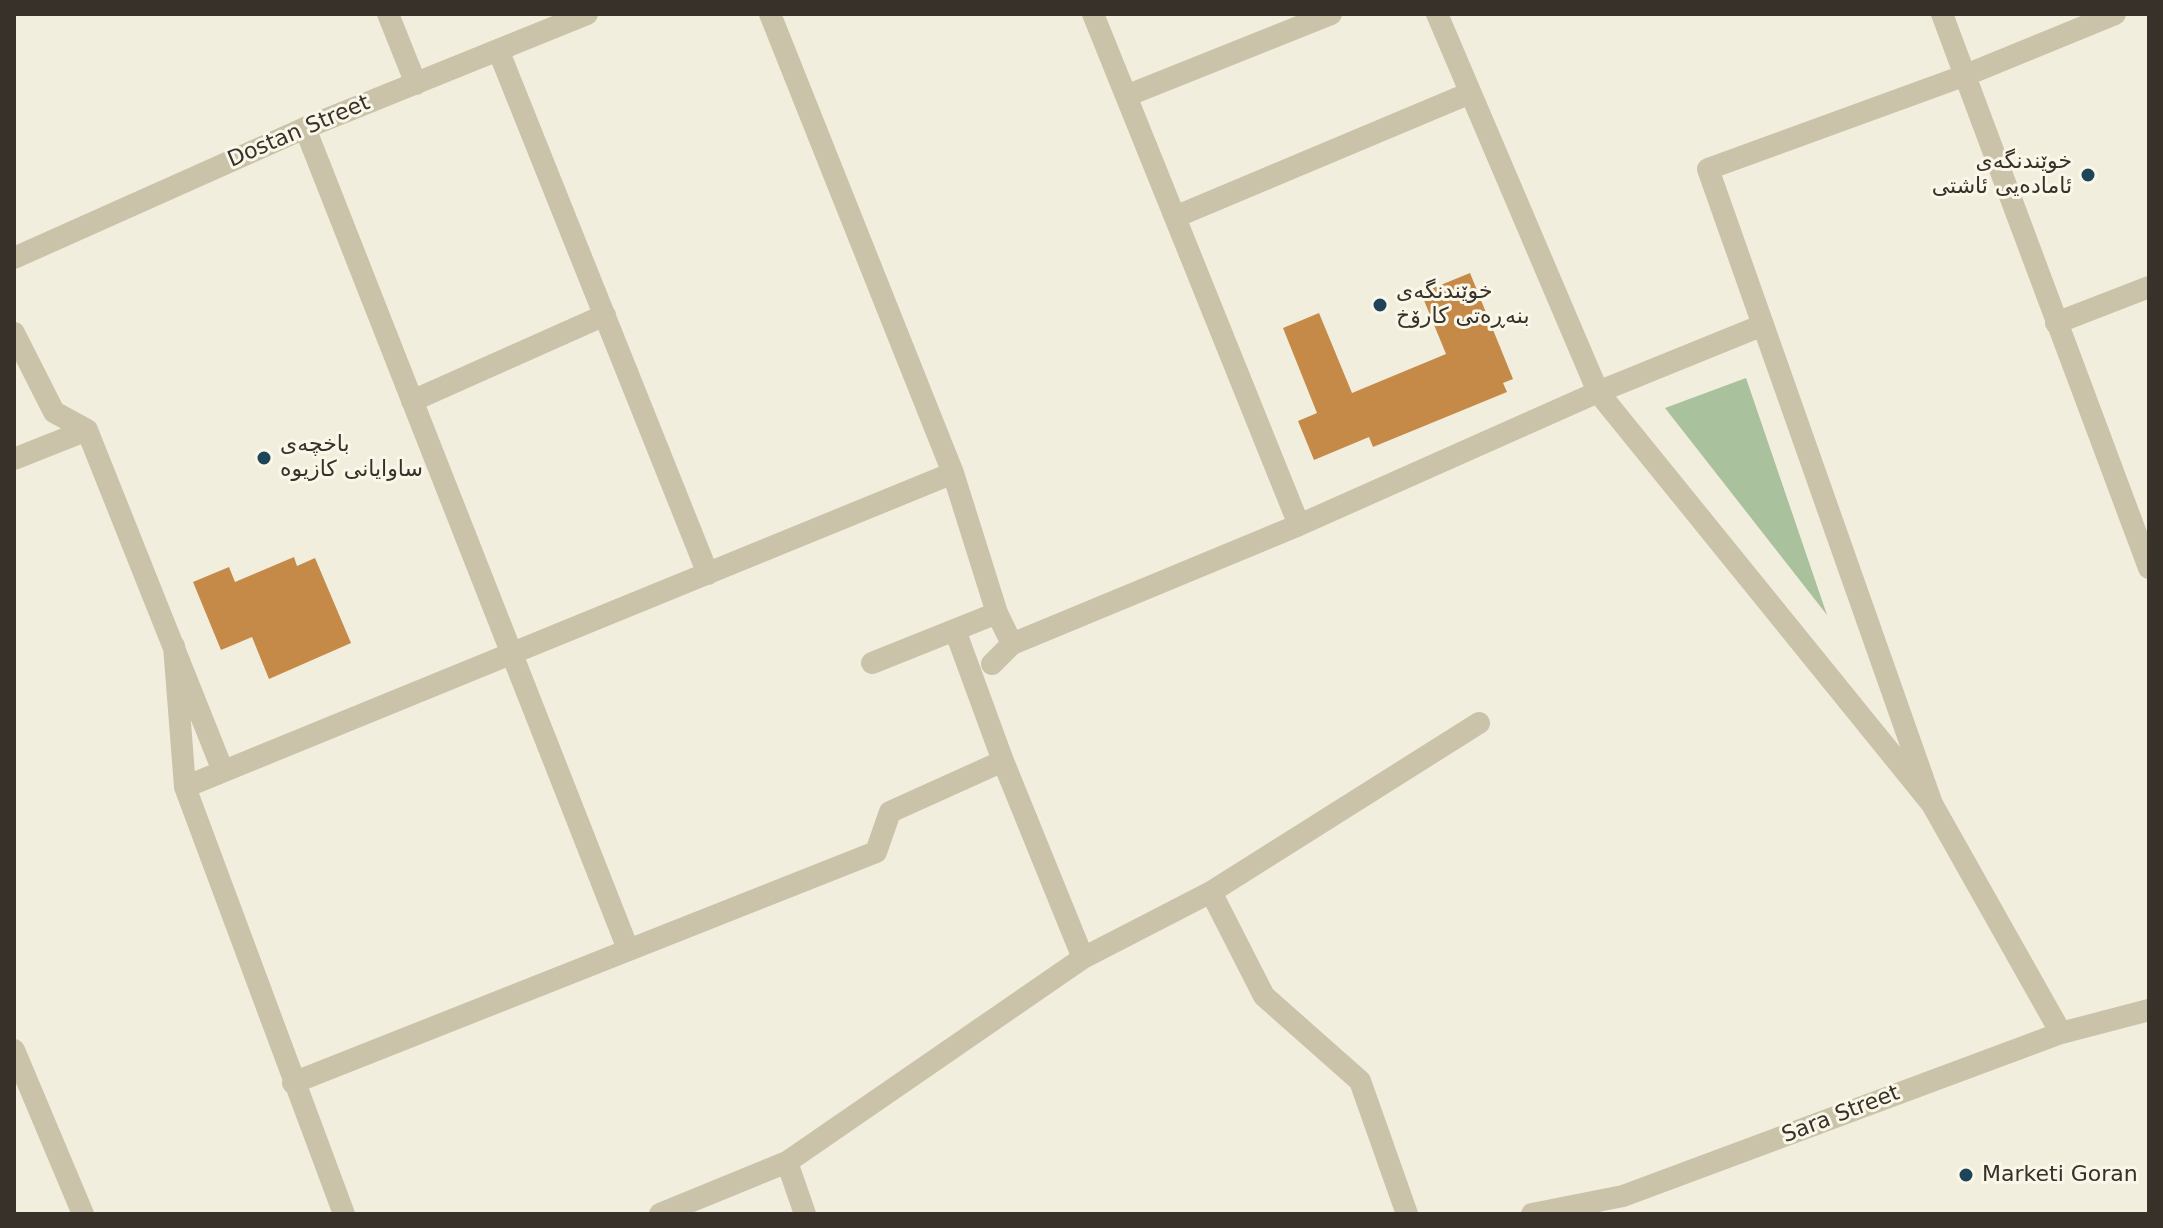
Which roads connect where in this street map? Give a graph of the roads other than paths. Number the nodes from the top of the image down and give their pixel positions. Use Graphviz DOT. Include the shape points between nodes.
graph roads {
  1 [pos="388,14"];
  2 [pos="587,14"];
  3 [pos="770,14"];
  4 [pos="1093,14"];
  5 [pos="1331,14"];
  6 [pos="1437,14"];
  7 [pos="1942,14"];
  8 [pos="2115,14"];
  9 [pos="499,52"];
  10 [pos="1966,75"];
  11 [pos="416,84"];
  12 [pos="1470,93"];
  13 [pos="1126,96"];
  14 [pos="305,128"];
  15 [pos="1175,217"];
  16 [pos="14,258"];
  17 [pos="2149,287"];
  18 [pos="605,315"];
  19 [pos="2056,323"];
  20 [pos="1763,325"];
  21 [pos="14,333"];
  22 [pos="1598,392"];
  23 [pos="412,401"];
  24 [pos="87,430"];
  25 [pos="14,459"];
  26 [pos="953,473"];
  27 [pos="1299,525"];
  28 [pos="2149,568"];
  29 [pos="708,574"];
  30 [pos="997,613"];
  31 [pos="955,630"];
  32 [pos="1012,644"];
  33 [pos="174,646"];
  34 [pos="512,655"];
  35 [pos="872,663"];
  36 [pos="992,664"];
  37 [pos="1479,723"];
  38 [pos="1003,761"];
  39 [pos="223,771"];
  40 [pos="185,787"];
  41 [pos="1932,804"];
  42 [pos="1211,892"];
  43 [pos="628,949"];
  44 [pos="1083,958"];
  45 [pos="2149,1010"];
  46 [pos="2061,1033"];
  47 [pos="14,1050"];
  48 [pos="293,1083"];
  49 [pos="787,1162"];
  50 [pos="1626,1205"];
  51 [pos="83,1214"];
  52 [pos="344,1214"];
  53 [pos="660,1214"];
  54 [pos="805,1214"];
  55 [pos="1407,1214"];
  56 [pos="1532,1214"];
  1 -- 11 [label="street"];
  2 -- 9 [label="street, Dostan Street"];
  3 -- 26 [label="street"];
  4 -- 13 [label="street"];
  5 -- 13 [label="street"];
  6 -- 12 [label="street"];
  7 -- 10 [label="street"];
  8 -- 10 [label="street"];
  9 -- 11 [label="street, Dostan Street"];
  9 -- 18 [label="street"];
  10 -- 19 [label="street"];
  10 -- 20 [label="street" via="1708,169"];
  11 -- 14 [label="street, Dostan Street"];
  12 -- 15 [label="street"];
  12 -- 22 [label="street"];
  13 -- 15 [label="street"];
  14 -- 16 [label="street, Dostan Street"];
  14 -- 23 [label="street"];
  15 -- 27 [label="street"];
  17 -- 19 [label="street"];
  18 -- 23 [label="street"];
  18 -- 29 [label="street"];
  19 -- 28 [label="street"];
  20 -- 22 [label="street"];
  20 -- 41 [label="street"];
  21 -- 24 [label="street" via="54,412"];
  22 -- 27 [label="street"];
  22 -- 41 [label="street"];
  23 -- 34 [label="street"];
  24 -- 25 [label="street"];
  24 -- 33 [label="street"];
  26 -- 29 [label="street"];
  26 -- 30 [label="street"];
  27 -- 32 [label="street"];
  29 -- 34 [label="street"];
  30 -- 31 [label="street"];
  30 -- 32 [label="street"];
  31 -- 35 [label="street"];
  31 -- 38 [label="street"];
  32 -- 36 [label="street"];
  33 -- 39 [label="street"];
  33 -- 40 [label="street"];
  34 -- 39 [label="street"];
  34 -- 43 [label="street"];
  37 -- 42 [label="street"];
  38 -- 43 [label="street" via="890,812 876,852"];
  38 -- 44 [label="street"];
  39 -- 40 [label="street"];
  40 -- 48 [label="street"];
  41 -- 46 [label="street"];
  42 -- 44 [label="street"];
  42 -- 55 [label="street" via="1264,996 1360,1081"];
  43 -- 48 [label="street"];
  44 -- 49 [label="street"];
  45 -- 46 [label="street, Sara Street"];
  46 -- 50 [label="street, Sara Street"];
  47 -- 51 [label="street"];
  48 -- 52 [label="street"];
  49 -- 53 [label="street"];
  49 -- 54 [label="street"];
  50 -- 56 [label="street, Sara Street"];
}
